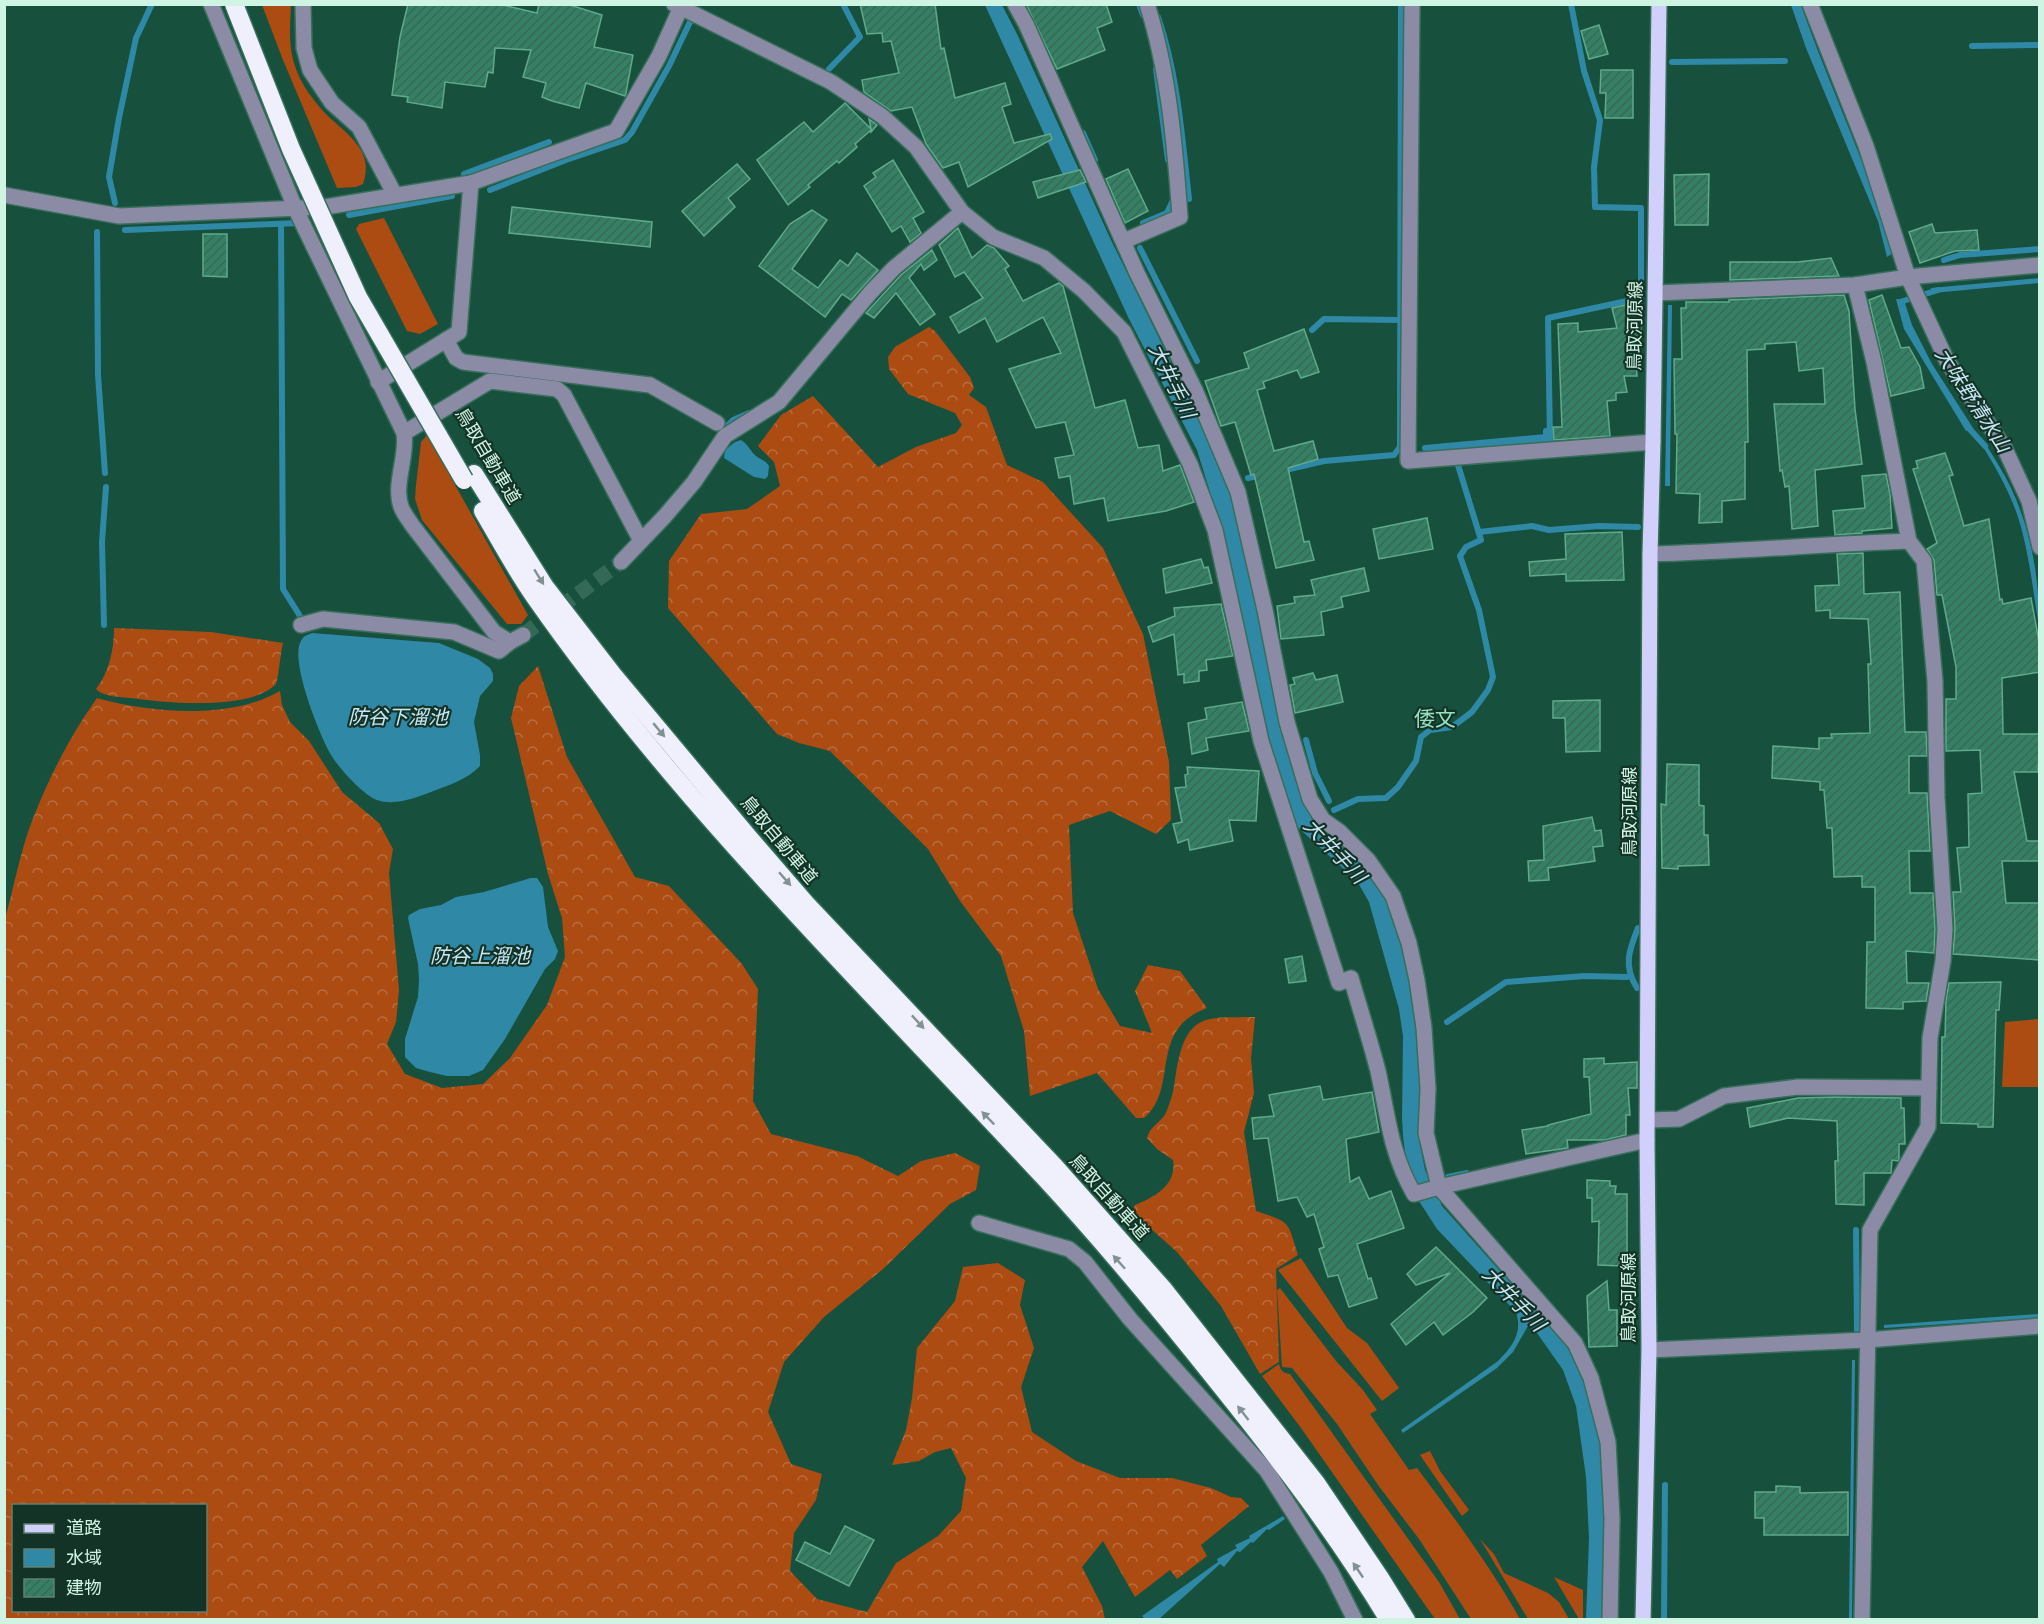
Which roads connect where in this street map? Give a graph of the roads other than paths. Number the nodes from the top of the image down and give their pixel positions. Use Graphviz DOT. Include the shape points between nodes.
graph roads {
  1 [pos="211,4"];
  2 [pos="234,4"];
  3 [pos="246,4"];
  4 [pos="303,4"];
  5 [pos="1015,4"];
  6 [pos="1147,4"];
  7 [pos="1412,4"];
  8 [pos="1659,4"];
  9 [pos="1809,4"];
  10 [pos="678,6"];
  11 [pos="471,183"];
  12 [pos="4,195"];
  13 [pos="395,195"];
  14 [pos="296,210"];
  15 [pos="962,212"];
  16 [pos="1124,241"];
  17 [pos="2040,265"];
  18 [pos="1908,277"];
  19 [pos="1855,285"];
  20 [pos="1655,293"];
  21 [pos="446,340"];
  22 [pos="378,382"];
  23 [pos="717,423"];
  24 [pos="404,433"];
  25 [pos="1653,442"];
  26 [pos="469,477"];
  27 [pos="641,541"];
  28 [pos="1909,541"];
  29 [pos="2040,547"];
  30 [pos="1650,554"];
  31 [pos="621,562"];
  32 [pos="301,625"];
  33 [pos="1929,1088"];
  34 [pos="1649,1120"];
  35 [pos="1647,1140"];
  36 [pos="1438,1187"];
  37 [pos="979,1223"];
  38 [pos="2040,1326"];
  39 [pos="1866,1340"];
  40 [pos="1649,1350"];
  41 [pos="1354,1620"];
  42 [pos="1389,1620"];
  43 [pos="1406,1620"];
  44 [pos="1610,1620"];
  45 [pos="1643,1620"];
  46 [pos="1862,1620"];
  1 -- 14 [label="street"];
  2 -- 26 [label="highway, 鳥取自動車道, bridge" via="291,149 358,297"];
  3 -- 26 [label="highway, 鳥取自動車道" via="303,146 369,291"];
  4 -- 13 [label="street" via="304,48 310,70 332,103 359,127"];
  5 -- 16 [label="street"];
  6 -- 16 [label="street" via="1165,77 1180,217"];
  7 -- 25 [label="street" via="1408,461"];
  8 -- 20 [label="main road, 鳥取河原線"];
  9 -- 18 [label="street" via="1866,146"];
  10 -- 11 [label="street" via="659,56 616,131"];
  10 -- 15 [label="street" via="831,82 882,116 916,147"];
  11 -- 13 [label="street"];
  11 -- 21 [label="street" via="459,332"];
  12 -- 14 [label="street" via="119,216"];
  13 -- 14 [label="street"];
  14 -- 22 [label="street"];
  15 -- 27 [label="street" via="894,268 779,402 725,436 694,482"];
  15 -- 36 [label="street" via="993,237 1044,258 1124,332 1190,464 1215,530 1261,741 1339,983 1351,978 1378,1071 1389,1132 1414,1194"];
  16 -- 36 [label="street" via="1195,390 1238,492 1287,722 1310,799 1323,820 1368,860 1392,896 1409,943 1424,1028 1426,1133"];
  17 -- 18 [label="street"];
  18 -- 19 [label="street"];
  18 -- 29 [label="street" via="1947,361 2005,449 2029,501"];
  19 -- 20 [label="street"];
  19 -- 28 [label="street"];
  20 -- 25 [label="main road, 鳥取河原線"];
  21 -- 22 [label="street"];
  21 -- 23 [label="street" via="456,358 463,362 650,385"];
  22 -- 24 [label="street"];
  24 -- 27 [label="street" via="490,381 557,389 564,395"];
  24 -- 32 [label="street" via="401,508 494,632 516,638 499,651 454,632 323,619"];
  25 -- 30 [label="main road, 鳥取河原線"];
  42 -- 26 [label="highway, 鳥取自動車道, one-way" via="1303,1490 1151,1298 738,850 599,684 533,595"];
  26 -- 43 [label="highway, 鳥取自動車道, one-way" via="545,587 613,675 749,838 1164,1290 1316,1483"];
  27 -- 31 [label="street"];
  28 -- 30 [label="street"];
  28 -- 33 [label="street" via="1924,561 1935,681 1945,929 1930,1038"];
  30 -- 34 [label="main road, 鳥取河原線"];
  33 -- 34 [label="street" via="1797,1087 1724,1096 1679,1119"];
  33 -- 39 [label="street" via="1928,1127 1870,1230"];
  34 -- 35 [label="main road, 鳥取河原線"];
  35 -- 36 [label="street"];
  35 -- 40 [label="main road, 鳥取河原線"];
  36 -- 44 [label="street" via="1575,1342 1591,1378 1608,1442 1612,1518"];
  37 -- 41 [label="street" via="1069,1249 1085,1262 1130,1318 1268,1471 1331,1572"];
  38 -- 39 [label="street"];
  39 -- 40 [label="street"];
  39 -- 46 [label="street"];
  40 -- 45 [label="main road, 鳥取河原線"];
}
